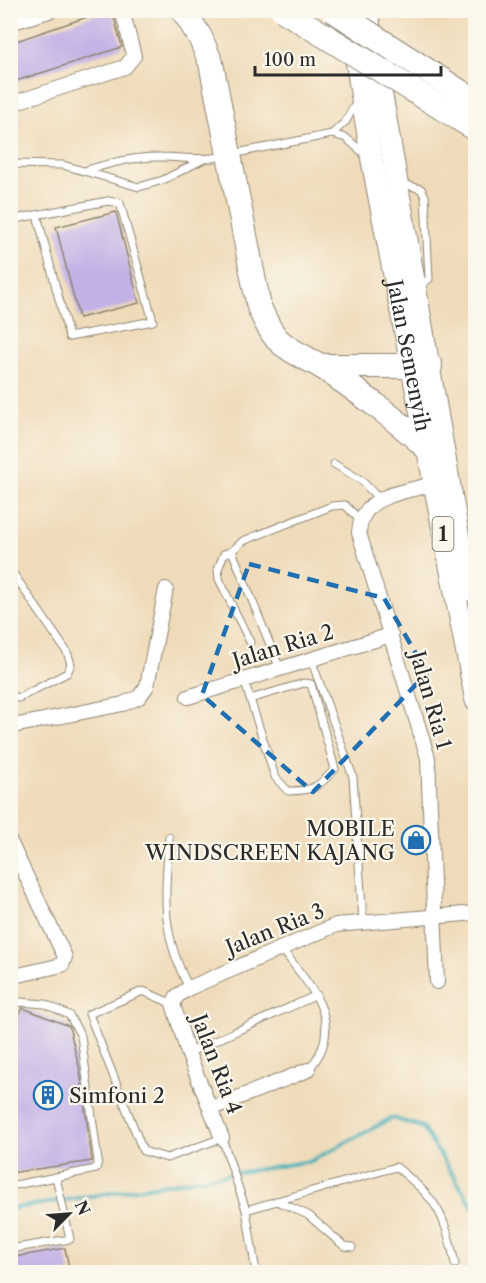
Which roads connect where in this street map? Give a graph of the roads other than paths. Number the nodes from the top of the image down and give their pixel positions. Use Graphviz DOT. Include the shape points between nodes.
graph roads {
  1 [pos="52,10"];
  2 [pos="122,10"];
  3 [pos="183,10"];
  4 [pos="283,10"];
  5 [pos="333,10"];
  6 [pos="348,10"];
  7 [pos="367,10"];
  8 [pos="11,22"];
  9 [pos="360,89"];
  10 [pos="476,102"];
  11 [pos="10,104"];
  12 [pos="476,129"];
  13 [pos="332,134"];
  14 [pos="377,149"];
  15 [pos="242,152"];
  16 [pos="219,157"];
  17 [pos="202,160"];
  18 [pos="10,164"];
  19 [pos="87,170"];
  20 [pos="37,215"];
  21 [pos="10,220"];
  22 [pos="321,366"];
  23 [pos="421,367"];
  24 [pos="427,448"];
  25 [pos="334,464"];
  26 [pos="433,484"];
  27 [pos="379,499"];
  28 [pos="360,520"];
  29 [pos="232,551"];
  30 [pos="10,569"];
  31 [pos="166,589"];
  32 [pos="391,635"];
  33 [pos="476,635"];
  34 [pos="250,642"];
  35 [pos="310,659"];
  36 [pos="280,669"];
  37 [pos="244,680"];
  38 [pos="10,696"];
  39 [pos="188,697"];
  40 [pos="250,699"];
  41 [pos="476,701"];
  42 [pos="13,726"];
  43 [pos="169,837"];
  44 [pos="10,842"];
  45 [pos="476,913"];
  46 [pos="435,916"];
  47 [pos="363,922"];
  48 [pos="281,948"];
  49 [pos="10,977"];
  50 [pos="437,982"];
  51 [pos="189,988"];
  52 [pos="317,995"];
  53 [pos="173,1004"];
  54 [pos="10,1009"];
  55 [pos="188,1053"];
  56 [pos="308,1070"];
  57 [pos="212,1108"];
  58 [pos="222,1138"];
  59 [pos="56,1178"];
  60 [pos="10,1186"];
  61 [pos="277,1201"];
  62 [pos="246,1210"];
  63 [pos="352,1246"];
  64 [pos="10,1249"];
  65 [pos="455,1264"];
  66 [pos="256,1272"];
  1 -- 8 [label="street"];
  2 -- 11 [label="street" via="134,56 125,67"];
  3 -- 22 [label="highway" via="211,63 259,307 276,338 290,351"];
  4 -- 12 [label="highway, bridge"];
  5 -- 10 [label="highway, bridge"];
  6 -- 9 [label="main road, Jalan Semenyih / 1"];
  7 -- 14 [label="main road, Jalan Semenyih / 1"];
  9 -- 13 [label="lane" via="352,114"];
  9 -- 14 [label="main road, Jalan Semenyih / 1"];
  13 -- 14 [label="lane"];
  13 -- 15 [label="lane"];
  14 -- 23 [label="main road, Jalan Semenyih / 1"];
  14 -- 23 [label="main road, Jalan Semenyih / 1" via="397,182 416,288"];
  16 -- 17 [label="lane"];
  17 -- 19 [label="lane" via="160,156"];
  17 -- 19 [label="lane" via="163,180 139,187"];
  18 -- 19 [label="lane" via="63,165"];
  20 -- 20 [label="lane" via="69,337 153,321 120,203 108,201"];
  20 -- 21 [label="lane"];
  22 -- 23 [label="highway"];
  22 -- 24 [label="highway" via="390,414"];
  23 -- 24 [label="main road, Jalan Semenyih / 1"];
  23 -- 33 [label="main road, Jalan Semenyih / 1"];
  24 -- 26 [label="main road, Jalan Semenyih / 1"];
  25 -- 27 [label="lane" via="361,480"];
  26 -- 27 [label="street"];
  26 -- 41 [label="main road, Jalan Semenyih / 1"];
  27 -- 28 [label="street"];
  28 -- 29 [label="lane" via="345,505 332,506 243,541"];
  28 -- 32 [label="street, Jalan Ria 1" via="359,533"];
  29 -- 34 [label="lane" via="224,554 219,579"];
  29 -- 36 [label="lane"];
  30 -- 38 [label="lane" via="67,652 71,664 68,673 19,698"];
  31 -- 42 [label="street" via="147,686 139,697 128,703"];
  32 -- 35 [label="street, Jalan Ria 2"];
  32 -- 46 [label="street, Jalan Ria 1" via="428,758"];
  35 -- 36 [label="street, Jalan Ria 2"];
  35 -- 47 [label="lane" via="353,777"];
  36 -- 37 [label="street, Jalan Ria 2"];
  37 -- 39 [label="street, Jalan Ria 2"];
  37 -- 40 [label="lane"];
  40 -- 40 [label="lane" via="275,777 288,791 310,791 321,784 335,769 311,684"];
  43 -- 51 [label="lane" via="167,933 175,962"];
  44 -- 49 [label="street" via="65,957 62,965"];
  45 -- 46 [label="street, Jalan Ria 3"];
  46 -- 47 [label="street, Jalan Ria 3"];
  46 -- 50 [label="street, Jalan Ria 1"];
  47 -- 48 [label="street, Jalan Ria 3" via="336,925"];
  48 -- 51 [label="street, Jalan Ria 3"];
  48 -- 52 [label="lane"];
  51 -- 53 [label="street, Jalan Ria 3"];
  52 -- 55 [label="lane"];
  52 -- 56 [label="lane" via="326,1020 322,1055"];
  53 -- 55 [label="street, Jalan Ria 4"];
  53 -- 58 [label="lane" via="143,991 89,1014 143,1151 166,1158"];
  54 -- 59 [label="lane" via="21,1002 45,1004 69,1015 81,1036 98,1161 96,1169"];
  55 -- 57 [label="street, Jalan Ria 4"];
  56 -- 57 [label="street"];
  57 -- 58 [label="street, Jalan Ria 4"];
  58 -- 62 [label="lane"];
  59 -- 60 [label="lane"];
  59 -- 64 [label="lane" via="70,1239"];
  61 -- 62 [label="lane"];
  61 -- 63 [label="lane" via="308,1215 344,1246"];
  61 -- 65 [label="lane" via="396,1167 419,1185 440,1210"];
  62 -- 66 [label="lane"];
}
